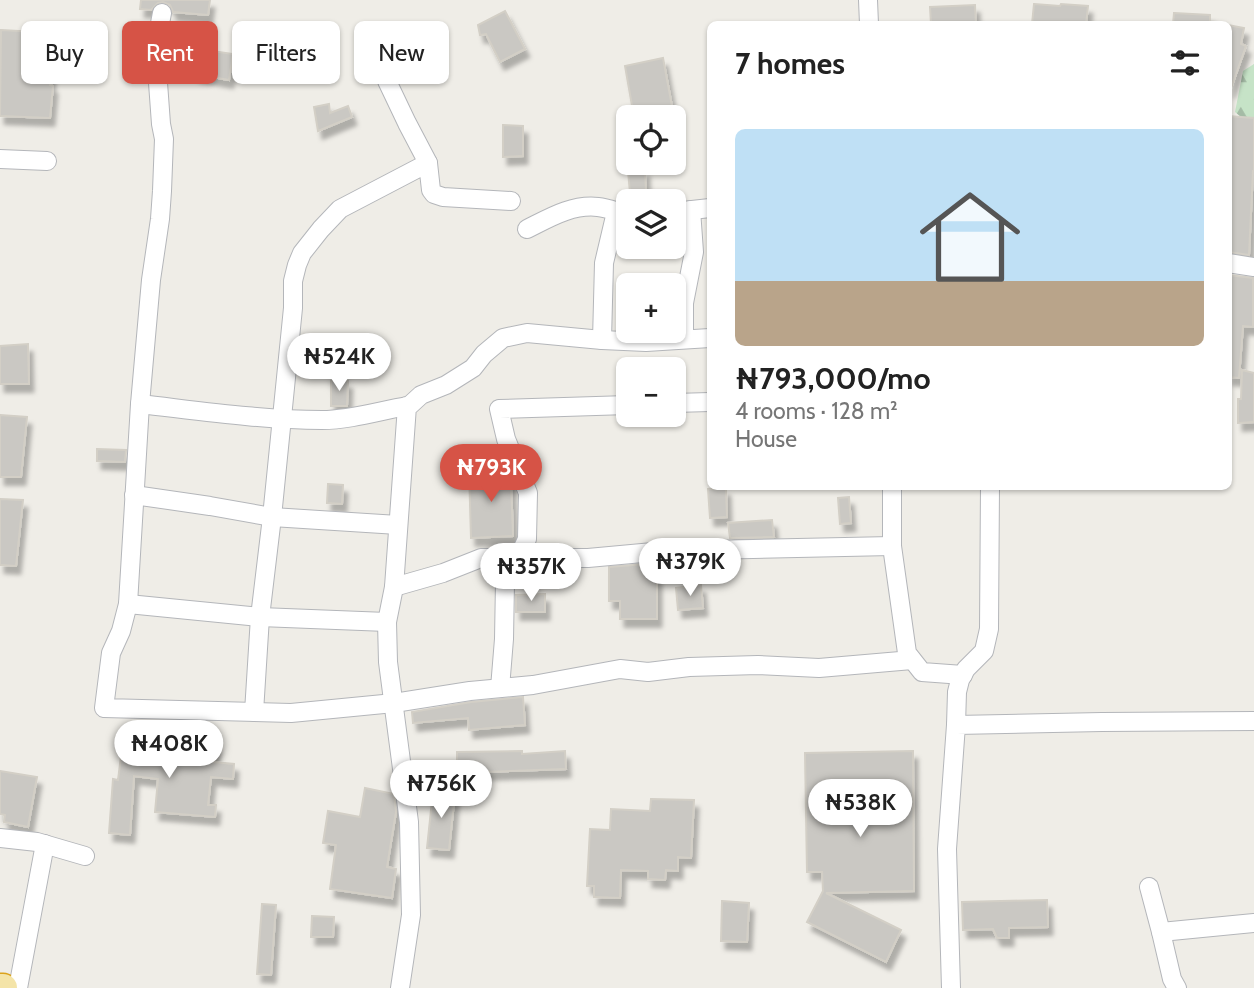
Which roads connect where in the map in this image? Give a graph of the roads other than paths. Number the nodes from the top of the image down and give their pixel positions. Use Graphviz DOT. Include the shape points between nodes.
graph roads {
  1 [pos="869,0"];
  2 [pos="162,13"];
  3 [pos="869,21"];
  4 [pos="388,84"];
  5 [pos="0,159"];
  6 [pos="47,160"];
  7 [pos="428,163"];
  8 [pos="707,195"];
  9 [pos="511,201"];
  10 [pos="694,210"];
  11 [pos="616,211"];
  12 [pos="527,229"];
  13 [pos="616,230"];
  14 [pos="1232,264"];
  15 [pos="1254,267"];
  16 [pos="686,293"];
  17 [pos="686,338"];
  18 [pos="707,338"];
  19 [pos="602,340"];
  20 [pos="616,341"];
  21 [pos="707,402"];
  22 [pos="686,403"];
  23 [pos="140,404"];
  24 [pos="616,405"];
  25 [pos="407,406"];
  26 [pos="281,420"];
  27 [pos="892,490"];
  28 [pos="990,490"];
  29 [pos="134,495"];
  30 [pos="272,517"];
  31 [pos="398,525"];
  32 [pos="892,546"];
  33 [pos="518,558"];
  34 [pos="394,587"];
  35 [pos="128,604"];
  36 [pos="260,617"];
  37 [pos="387,622"];
  38 [pos="912,660"];
  39 [pos="963,675"];
  40 [pos="500,688"];
  41 [pos="394,703"];
  42 [pos="254,712"];
  43 [pos="1254,722"];
  44 [pos="956,725"];
  45 [pos="0,838"];
  46 [pos="45,844"];
  47 [pos="85,856"];
  48 [pos="1149,887"];
  49 [pos="1254,923"];
  50 [pos="1161,932"];
  51 [pos="18,988"];
  52 [pos="400,988"];
  53 [pos="951,988"];
  54 [pos="1177,988"];
  1 -- 3 [label="street"];
  2 -- 23 [label="street" via="157,39 164,139 162,191"];
  4 -- 7 [label="street"];
  5 -- 6 [label="street"];
  7 -- 9 [label="street" via="434,194"];
  7 -- 26 [label="street" via="340,209 302,253 293,281"];
  8 -- 10 [label="street"];
  10 -- 16 [label="street" via="694,252"];
  11 -- 12 [label="street" via="576,208"];
  13 -- 19 [label="street" via="604,263"];
  14 -- 15 [label="street"];
  17 -- 18 [label="street"];
  19 -- 20 [label="street"];
  19 -- 25 [label="street" via="527,333 503,338 473,368"];
  21 -- 22 [label="street"];
  23 -- 26 [label="street"];
  23 -- 29 [label="street"];
  24 -- 33 [label="street" via="499,409 528,493 527,539"];
  25 -- 26 [label="street" via="343,418"];
  25 -- 31 [label="street"];
  26 -- 30 [label="street"];
  27 -- 32 [label="street"];
  28 -- 39 [label="street" via="989,629 984,650"];
  29 -- 30 [label="street"];
  29 -- 35 [label="street"];
  30 -- 31 [label="street"];
  30 -- 36 [label="street"];
  31 -- 34 [label="street"];
  32 -- 33 [label="street"];
  32 -- 38 [label="street" via="907,653"];
  33 -- 34 [label="street" via="481,558"];
  33 -- 40 [label="street" via="505,582"];
  34 -- 37 [label="street"];
  35 -- 36 [label="street"];
  35 -- 42 [label="street" via="111,653 104,708"];
  36 -- 37 [label="street"];
  36 -- 42 [label="street"];
  37 -- 41 [label="street"];
  38 -- 39 [label="street" via="922,672"];
  38 -- 40 [label="street" via="819,668 620,669"];
  39 -- 44 [label="street" via="957,692"];
  40 -- 41 [label="street"];
  41 -- 42 [label="street"];
  41 -- 52 [label="street" via="409,822 411,915"];
  43 -- 44 [label="street"];
  44 -- 53 [label="street" via="947,849"];
  45 -- 46 [label="street"];
  46 -- 47 [label="street"];
  46 -- 51 [label="street"];
  48 -- 50 [label="street"];
  49 -- 50 [label="street"];
  50 -- 54 [label="street"];
}
